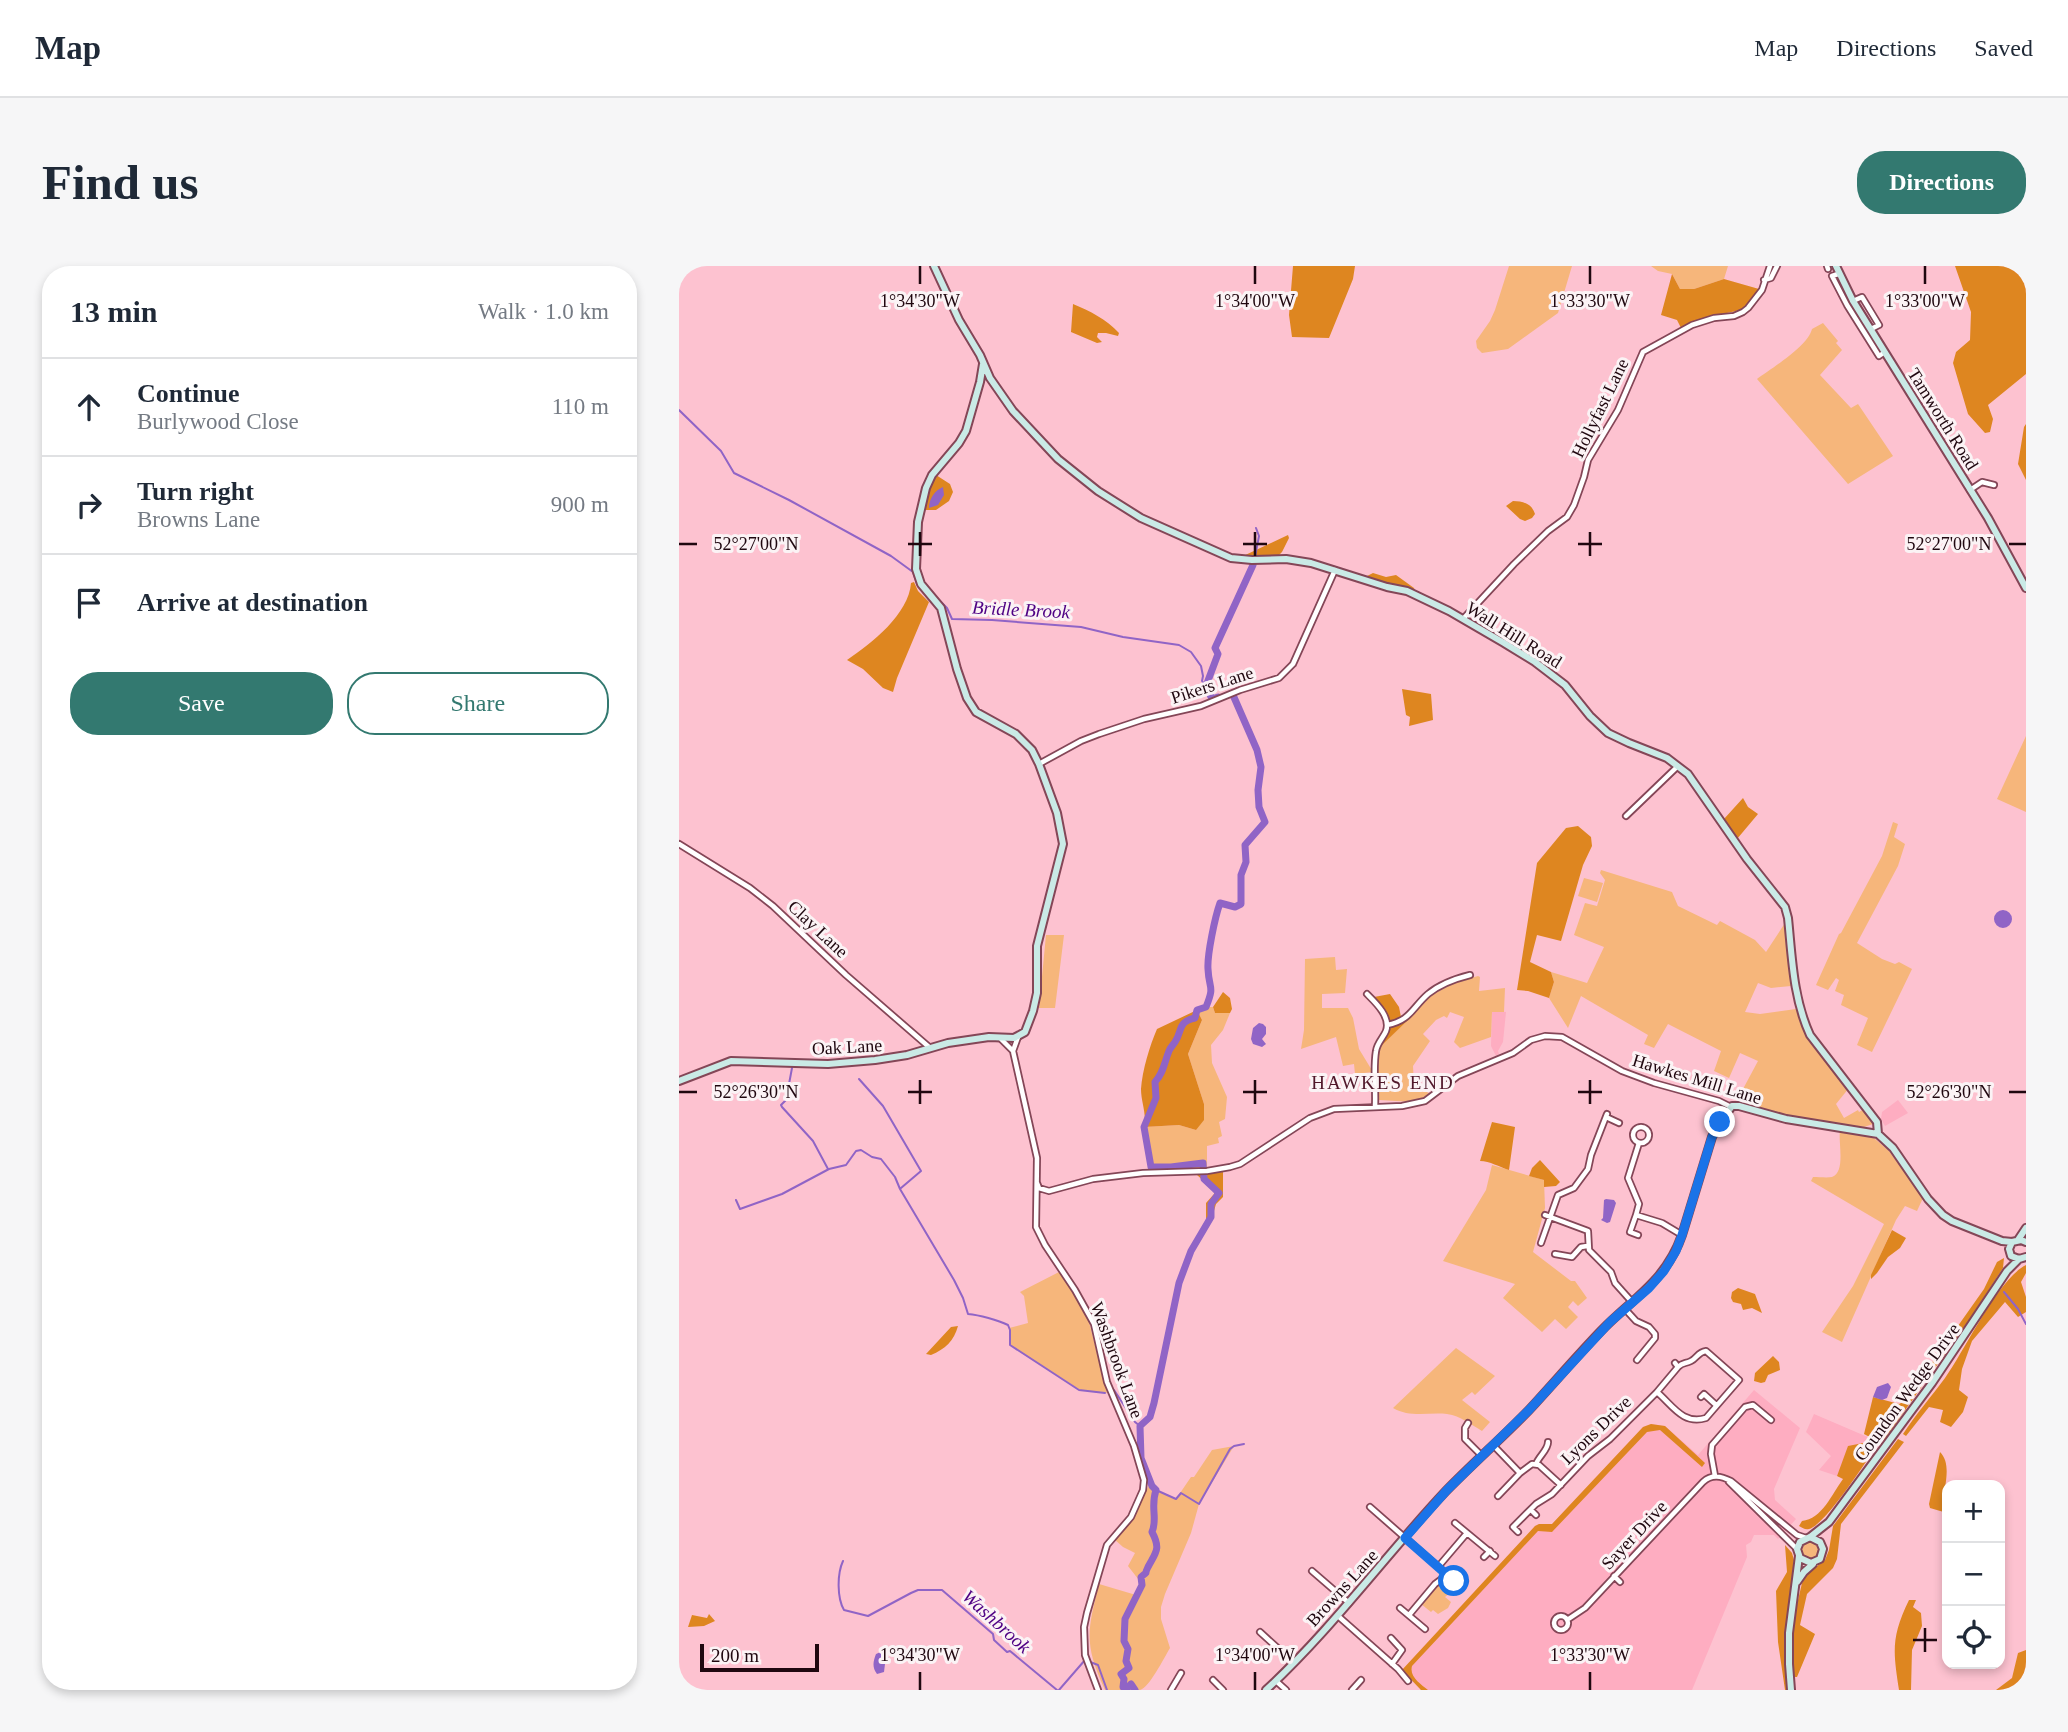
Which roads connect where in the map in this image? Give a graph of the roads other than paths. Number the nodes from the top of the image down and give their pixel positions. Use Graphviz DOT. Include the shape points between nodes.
graph roads {
  1 [pos="934,266"];
  2 [pos="1770,266"];
  3 [pos="1777,266"];
  4 [pos="1832,269"];
  5 [pos="1765,280"];
  6 [pos="1885,352"];
  7 [pos="983,362"];
  8 [pos="990,378"];
  9 [pos="980,382"];
  10 [pos="1994,485"];
  11 [pos="1970,490"];
  12 [pos="1335,570"];
  13 [pos="2026,588"];
  14 [pos="1463,620"];
  15 [pos="1039,764"];
  16 [pos="1678,765"];
  17 [pos="1626,816"];
  18 [pos="679,844"];
  19 [pos="1470,975"];
  20 [pos="1367,994"];
  21 [pos="1387,1025"];
  22 [pos="1018,1037"];
  23 [pos="1001,1039"];
  24 [pos="929,1047"];
  25 [pos="1013,1051"];
  26 [pos="679,1081"];
  27 [pos="1375,1106"];
  28 [pos="1731,1107"];
  29 [pos="1619,1123"];
  30 [pos="1878,1134"];
  31 [pos="1639,1143"];
  32 [pos="1037,1183"];
  33 [pos="1049,1191"];
  34 [pos="1036,1199"];
  35 [pos="1636,1215"];
  36 [pos="1548,1216"];
  37 [pos="2026,1228"];
  38 [pos="1638,1235"];
  39 [pos="1682,1235"];
  40 [pos="2026,1242"];
  41 [pos="1541,1243"];
  42 [pos="1587,1246"];
  43 [pos="2012,1246"];
  44 [pos="1555,1254"];
  45 [pos="2023,1258"];
  46 [pos="2007,1271"];
  47 [pos="1632,1302"];
  48 [pos="1625,1308"];
  49 [pos="1637,1360"];
  50 [pos="1657,1392"];
  51 [pos="1704,1394"];
  52 [pos="1716,1405"];
  53 [pos="1771,1420"];
  54 [pos="1468,1423"];
  55 [pos="1493,1445"];
  56 [pos="1550,1445"];
  57 [pos="1482,1456"];
  58 [pos="1536,1464"];
  59 [pos="1520,1473"];
  60 [pos="1715,1476"];
  61 [pos="1723,1477"];
  62 [pos="1561,1485"];
  63 [pos="1497,1495"];
  64 [pos="1370,1507"];
  65 [pos="1531,1510"];
  66 [pos="1536,1515"];
  67 [pos="1455,1522"];
  68 [pos="1825,1526"];
  69 [pos="1518,1532"];
  70 [pos="1467,1533"];
  71 [pos="1405,1538"];
  72 [pos="1808,1538"];
  73 [pos="1823,1546"];
  74 [pos="1490,1551"];
  75 [pos="1798,1552"];
  76 [pos="1496,1556"];
  77 [pos="1484,1557"];
  78 [pos="1815,1562"];
  79 [pos="1438,1567"];
  80 [pos="1312,1571"];
  81 [pos="1447,1575"];
  82 [pos="1614,1576"];
  83 [pos="1465,1581"];
  84 [pos="1620,1582"];
  85 [pos="1796,1584"];
  86 [pos="1350,1603"];
  87 [pos="1400,1608"];
  88 [pos="1409,1615"];
  89 [pos="1338,1616"];
  90 [pos="1567,1620"];
  91 [pos="1427,1621"];
  92 [pos="1261,1636"];
  93 [pos="1391,1638"];
  94 [pos="1401,1638"];
  95 [pos="1397,1643"];
  96 [pos="1294,1663"];
  97 [pos="1392,1664"];
  98 [pos="1181,1673"];
  99 [pos="1351,1679"];
  100 [pos="1276,1681"];
  101 [pos="1408,1681"];
  102 [pos="1217,1682"];
  103 [pos="1098,1690"];
  104 [pos="1171,1690"];
  105 [pos="1223,1690"];
  106 [pos="1266,1690"];
  107 [pos="1286,1690"];
  108 [pos="1352,1690"];
  109 [pos="1791,1690"];
  1 -- 7 [label="street, Wall Hill Road"];
  2 -- 5 [label="street, Hollyfast Lane"];
  3 -- 5 [label="street, Hollyfast Lane"];
  4 -- 6 [label="street, Tamworth Road"];
  4 -- 6 [label="street" via="1847,305 1879,356"];
  5 -- 14 [label="street, Hollyfast Lane" via="1743,312 1692,325 1643,352 1618,410 1588,460 1567,517 1514,564"];
  6 -- 11 [label="street, Tamworth Road"];
  7 -- 8 [label="street, Wall Hill Road"];
  7 -- 9 [label="street"];
  8 -- 9 [label="street"];
  8 -- 12 [label="street, Wall Hill Road" via="1042,444 1097,491 1141,518 1231,558 1286,559"];
  9 -- 15 [label="street" via="966,431 932,475 922,500 916,569 921,584 941,608 972,707 1016,734"];
  10 -- 11 [label="street" via="1982,482"];
  11 -- 13 [label="street, Tamworth Road"];
  12 -- 14 [label="street, Wall Hill Road" via="1407,591"];
  12 -- 15 [label="street, Pikers Lane" via="1293,664 1279,678 1201,706 1120,726"];
  14 -- 16 [label="street, Wall Hill Road" via="1551,674 1608,733"];
  15 -- 22 [label="street" via="1058,813 1063,844 1037,946 1036,1002 1025,1032"];
  16 -- 17 [label="street"];
  16 -- 30 [label="street, Wall Hill Road" via="1785,907 1795,987 1810,1035 1877,1122"];
  18 -- 24 [label="street, Clay Lane" via="773,906"];
  19 -- 21 [label="street" via="1441,985 1401,1021"];
  20 -- 21 [label="street"];
  21 -- 27 [label="street" via="1376,1050"];
  22 -- 23 [label="street, Oak Lane"];
  22 -- 25 [label="street"];
  23 -- 24 [label="street, Oak Lane"];
  23 -- 25 [label="street"];
  24 -- 26 [label="street, Oak Lane" via="888,1059 853,1062 731,1062"];
  25 -- 32 [label="street, Washbrook Lane" via="1037,1158"];
  27 -- 28 [label="street, Hawkes Mill Lane" via="1425,1101 1458,1076 1550,1035 1562,1037 1622,1071"];
  27 -- 33 [label="street, Hawkes Mill Lane" via="1322,1113 1230,1167 1120,1175"];
  28 -- 30 [label="street, Hawkes Mill Lane"];
  28 -- 39 [label="street, Browns Lane" via="1712,1137"];
  29 -- 36 [label="street" via="1607,1116 1588,1169 1574,1188 1557,1195"];
  30 -- 43 [label="street, Wall Hill Road" via="1893,1147 1943,1215"];
  31 -- 35 [label="street" via="1628,1178 1639,1204"];
  32 -- 33 [label="street"];
  32 -- 34 [label="street, Washbrook Lane"];
  33 -- 34 [label="street, Hawkes Mill Lane"];
  34 -- 103 [label="street, Washbrook Lane" via="1036,1227 1094,1324 1107,1382 1144,1480 1131,1517 1104,1552 1084,1627 1085,1655"];
  35 -- 38 [label="street" via="1630,1232"];
  35 -- 39 [label="street"];
  36 -- 41 [label="street"];
  36 -- 42 [label="street" via="1587,1230"];
  37 -- 43 [label="street"];
  39 -- 47 [label="street, Browns Lane" via="1664,1271"];
  40 -- 43 [label="street, Wall Hill Road"];
  42 -- 44 [label="street" via="1569,1257"];
  42 -- 47 [label="street"];
  43 -- 45 [label="street"];
  43 -- 46 [label="street, Coundon Wedge Drive"];
  45 -- 46 [label="street, Coundon Wedge Drive"];
  46 -- 68 [label="street, Coundon Wedge Drive"];
  47 -- 48 [label="street, Browns Lane"];
  48 -- 49 [label="street" via="1655,1334"];
  48 -- 55 [label="street, Browns Lane"];
  50 -- 52 [label="street, Lyons Drive" via="1687,1419 1706,1418"];
  50 -- 52 [label="street, Lyons Drive" via="1679,1364 1706,1351 1741,1382"];
  50 -- 62 [label="street, Lyons Drive"];
  51 -- 52 [label="street"];
  53 -- 60 [label="street" via="1753,1405 1745,1407 1712,1445"];
  54 -- 57 [label="street" via="1465,1439"];
  55 -- 57 [label="street, Browns Lane"];
  55 -- 59 [label="street"];
  56 -- 58 [label="street, Lyons Drive"];
  57 -- 71 [label="street, Browns Lane"];
  58 -- 59 [label="street, Lyons Drive"];
  58 -- 62 [label="street, Lyons Drive"];
  59 -- 63 [label="street, Lyons Drive"];
  60 -- 61 [label="street"];
  60 -- 82 [label="street, Sayer Drive" via="1703,1482"];
  61 -- 72 [label="street" via="1797,1535"];
  61 -- 75 [label="street"];
  62 -- 65 [label="street"];
  64 -- 71 [label="street"];
  65 -- 66 [label="street"];
  65 -- 69 [label="street" via="1511,1524"];
  67 -- 70 [label="street"];
  68 -- 72 [label="street, Coundon Wedge Drive"];
  68 -- 73 [label="street"];
  70 -- 74 [label="street"];
  70 -- 79 [label="street"];
  71 -- 79 [label="street"];
  71 -- 86 [label="street, Browns Lane"];
  72 -- 73 [label="street"];
  72 -- 75 [label="street, Coundon Wedge Drive" via="1800,1542"];
  73 -- 78 [label="street" via="1822,1556"];
  74 -- 76 [label="street"];
  74 -- 77 [label="street"];
  75 -- 78 [label="street" via="1806,1563"];
  75 -- 85 [label="street"];
  78 -- 85 [label="street"];
  79 -- 81 [label="street"];
  80 -- 86 [label="street"];
  81 -- 83 [label="street" via="1458,1588"];
  81 -- 88 [label="street"];
  82 -- 84 [label="street"];
  82 -- 90 [label="street, Sayer Drive" via="1585,1608"];
  85 -- 109 [label="street" via="1789,1633"];
  86 -- 89 [label="street, Browns Lane"];
  87 -- 88 [label="street"];
  88 -- 91 [label="street" via="1424,1628"];
  89 -- 96 [label="street, Browns Lane"];
  89 -- 97 [label="street"];
  92 -- 96 [label="street"];
  93 -- 95 [label="street"];
  94 -- 95 [label="street"];
  95 -- 97 [label="street" via="1402,1650"];
  96 -- 100 [label="street, Browns Lane"];
  97 -- 101 [label="street"];
  98 -- 104 [label="street"];
  99 -- 108 [label="street" via="1359,1683"];
  100 -- 106 [label="street, Browns Lane"];
  100 -- 107 [label="street"];
  102 -- 105 [label="street"];
}
